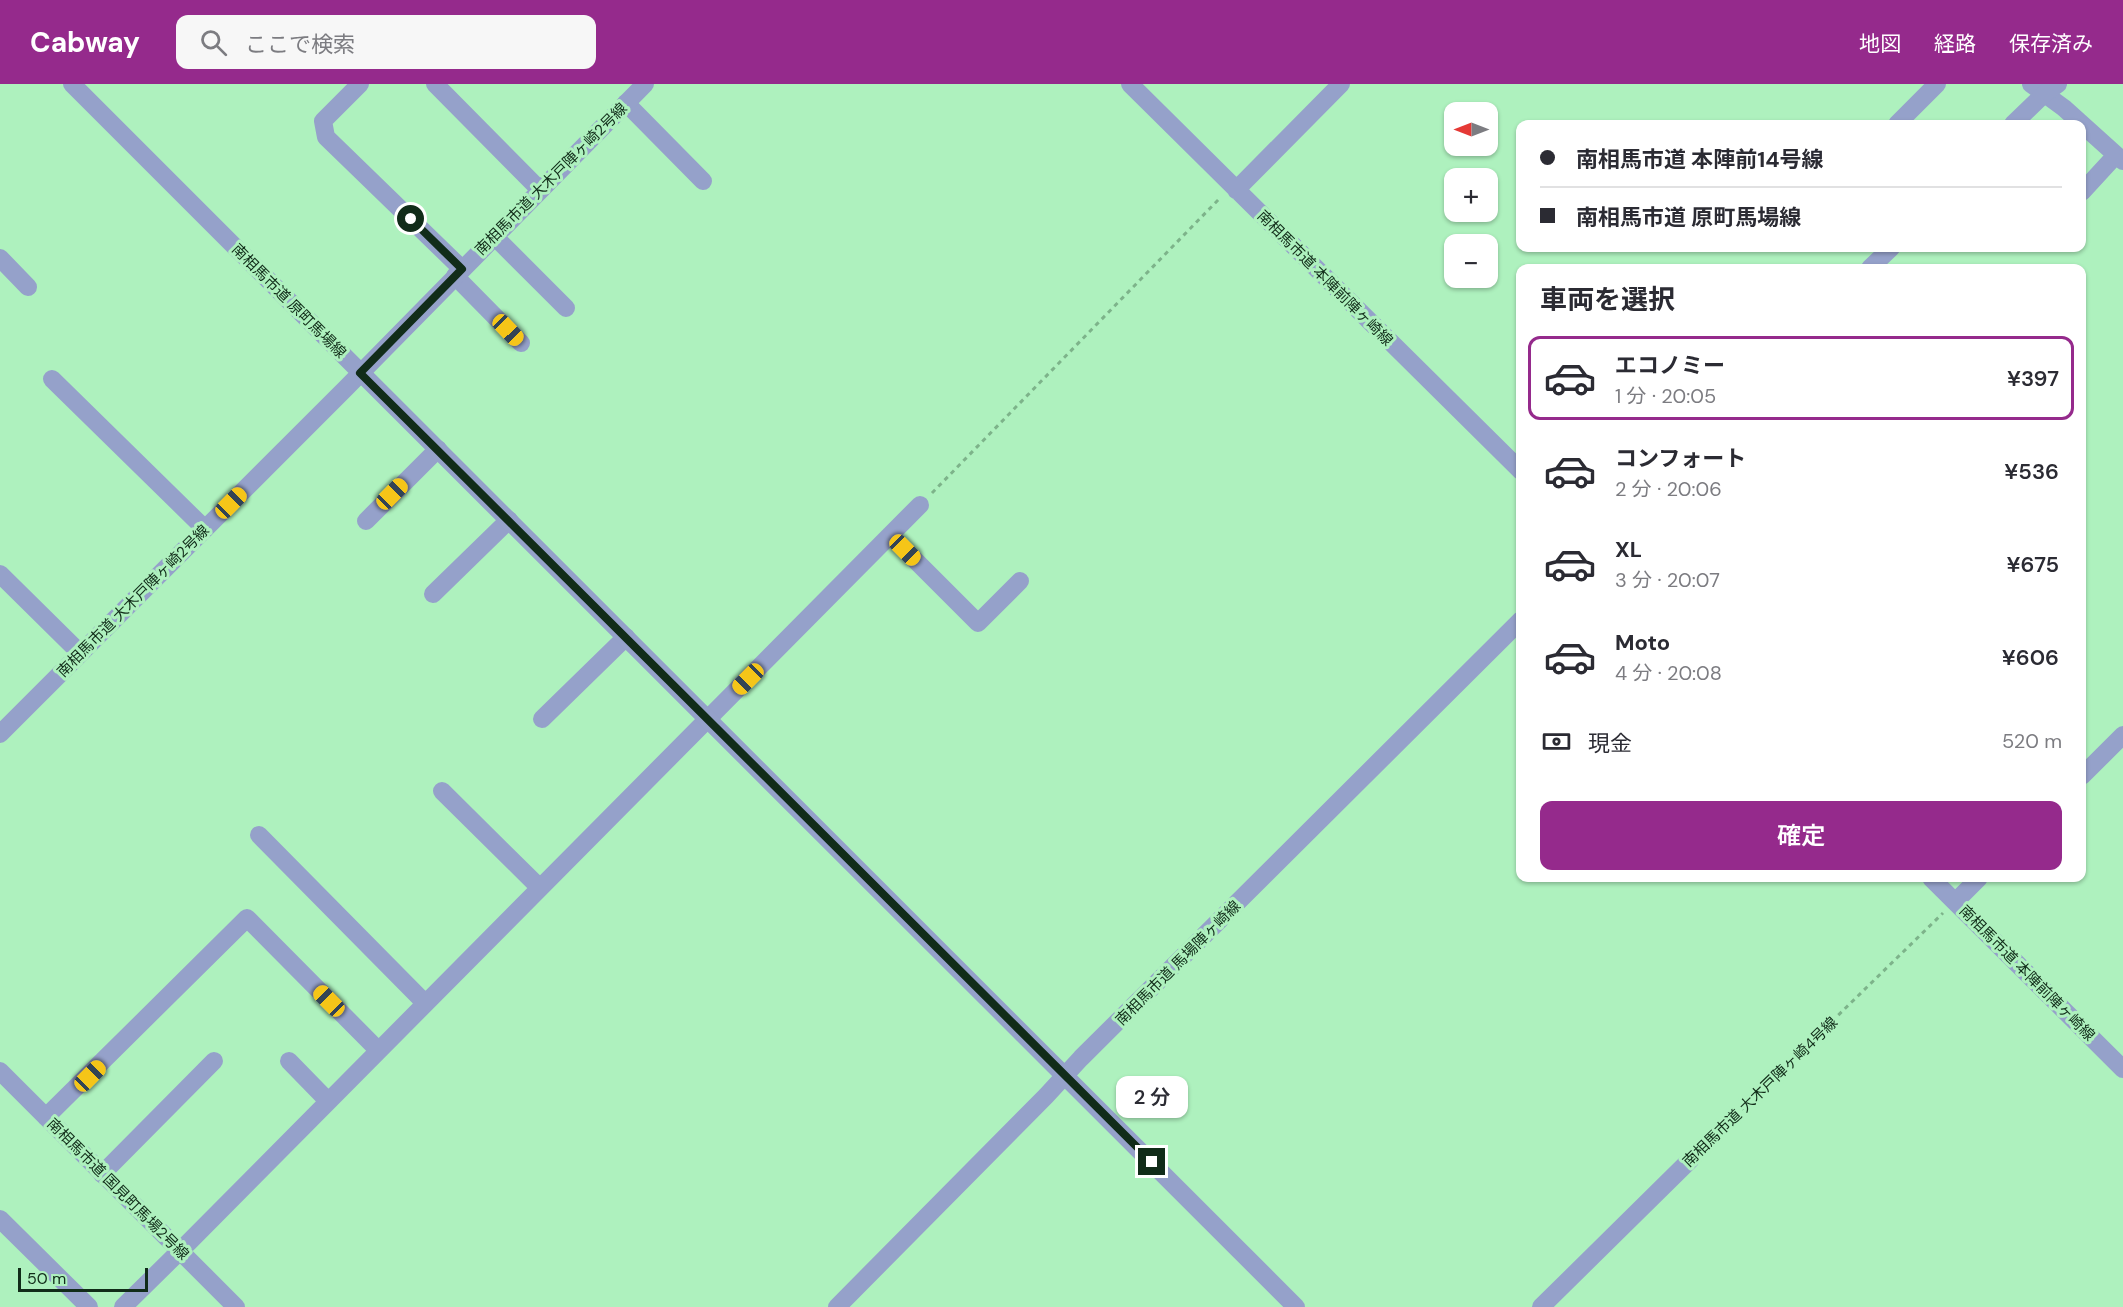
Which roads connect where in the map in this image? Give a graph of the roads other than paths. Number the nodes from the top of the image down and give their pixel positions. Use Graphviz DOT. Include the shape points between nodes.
graph roads {
  1 [pos="72,84"];
  2 [pos="360,84"];
  3 [pos="435,84"];
  4 [pos="645,84"];
  5 [pos="1130,84"];
  6 [pos="1341,84"];
  7 [pos="1937,84"];
  8 [pos="2044,87"];
  9 [pos="626,103"];
  10 [pos="1901,120"];
  11 [pos="2016,120"];
  12 [pos="2077,120"];
  13 [pos="2086,128"];
  14 [pos="2120,158"];
  15 [pos="703,181"];
  16 [pos="2086,188"];
  17 [pos="540,190"];
  18 [pos="1236,190"];
  19 [pos="494,236"];
  20 [pos="1887,252"];
  21 [pos="0,258"];
  22 [pos="1874,264"];
  23 [pos="458,272"];
  24 [pos="28,287"];
  25 [pos="566,308"];
  26 [pos="521,343"];
  27 [pos="360,373"];
  28 [pos="52,379"];
  29 [pos="438,449"];
  30 [pos="1516,466"];
  31 [pos="920,505"];
  32 [pos="509,520"];
  33 [pos="366,521"];
  34 [pos="205,529"];
  35 [pos="890,535"];
  36 [pos="0,574"];
  37 [pos="1020,581"];
  38 [pos="433,594"];
  39 [pos="1516,625"];
  40 [pos="626,637"];
  41 [pos="80,653"];
  42 [pos="542,719"];
  43 [pos="708,719"];
  44 [pos="0,734"];
  45 [pos="2123,735"];
  46 [pos="2086,772"];
  47 [pos="441,791"];
  48 [pos="259,835"];
  49 [pos="1935,882"];
  50 [pos="1975,882"];
  51 [pos="540,888"];
  52 [pos="1955,902"];
  53 [pos="425,1003"];
  54 [pos="378,1050"];
  55 [pos="214,1061"];
  56 [pos="289,1061"];
  57 [pos="2123,1069"];
  58 [pos="0,1071"];
  59 [pos="1066,1076"];
  60 [pos="328,1101"];
  61 [pos="46,1118"];
  62 [pos="1691,1159"];
  63 [pos="102,1174"];
  64 [pos="0,1219"];
  65 [pos="179,1251"];
  66 [pos="89,1307"];
  67 [pos="123,1307"];
  68 [pos="236,1307"];
  69 [pos="837,1307"];
  70 [pos="1296,1307"];
  71 [pos="1541,1307"];
  1 -- 27 [label="street, 南相馬市道 原町馬場線"];
  2 -- 23 [label="street" via="323,121 326,137"];
  3 -- 17 [label="street"];
  4 -- 9 [label="street, 南相馬市道 大木戸陣ヶ崎2号線"];
  5 -- 18 [label="street, 南相馬市道 本陣前陣ヶ崎線"];
  6 -- 18 [label="street"];
  7 -- 10 [label="street"];
  8 -- 11 [label="street"];
  8 -- 12 [label="street"];
  9 -- 15 [label="street"];
  9 -- 17 [label="street, 南相馬市道 大木戸陣ヶ崎2号線"];
  13 -- 14 [label="street"];
  14 -- 16 [label="street"];
  17 -- 19 [label="street, 南相馬市道 大木戸陣ヶ崎2号線"];
  18 -- 30 [label="street, 南相馬市道 本陣前陣ヶ崎線"];
  19 -- 23 [label="street, 南相馬市道 大木戸陣ヶ崎2号線"];
  19 -- 25 [label="street"];
  20 -- 22 [label="street"];
  21 -- 24 [label="street"];
  23 -- 26 [label="street"];
  23 -- 27 [label="street, 南相馬市道 大木戸陣ヶ崎2号線"];
  27 -- 29 [label="street, 南相馬市道 原町馬場線"];
  27 -- 34 [label="street, 南相馬市道 大木戸陣ヶ崎2号線"];
  28 -- 34 [label="street"];
  29 -- 32 [label="street, 南相馬市道 原町馬場線"];
  29 -- 33 [label="street"];
  31 -- 35 [label="street"];
  32 -- 38 [label="street"];
  32 -- 40 [label="street, 南相馬市道 原町馬場線"];
  34 -- 41 [label="street, 南相馬市道 大木戸陣ヶ崎2号線"];
  35 -- 37 [label="street" via="978,623"];
  35 -- 43 [label="street"];
  36 -- 41 [label="street"];
  39 -- 59 [label="street, 南相馬市道 馬場陣ヶ崎線"];
  40 -- 42 [label="street"];
  40 -- 43 [label="street, 南相馬市道 原町馬場線"];
  41 -- 44 [label="street, 南相馬市道 大木戸陣ヶ崎2号線"];
  43 -- 51 [label="street"];
  43 -- 59 [label="street, 南相馬市道 原町馬場線"];
  45 -- 46 [label="street"];
  47 -- 51 [label="street"];
  48 -- 53 [label="street"];
  49 -- 52 [label="street, 南相馬市道 本陣前陣ヶ崎線"];
  50 -- 52 [label="street"];
  51 -- 53 [label="street"];
  52 -- 57 [label="street, 南相馬市道 本陣前陣ヶ崎線"];
  53 -- 54 [label="street"];
  54 -- 60 [label="street"];
  54 -- 61 [label="street" via="248,918"];
  55 -- 63 [label="street"];
  56 -- 60 [label="street"];
  58 -- 61 [label="street, 南相馬市道 国見町馬場2号線"];
  59 -- 69 [label="street, 南相馬市道 馬場陣ヶ崎線"];
  59 -- 70 [label="street, 南相馬市道 原町馬場線"];
  60 -- 65 [label="street"];
  61 -- 63 [label="street, 南相馬市道 国見町馬場2号線"];
  62 -- 71 [label="street, 南相馬市道 大木戸陣ヶ崎4号線"];
  63 -- 65 [label="street, 南相馬市道 国見町馬場2号線"];
  64 -- 66 [label="street"];
  65 -- 67 [label="street"];
  65 -- 68 [label="street, 南相馬市道 国見町馬場2号線"];
}
